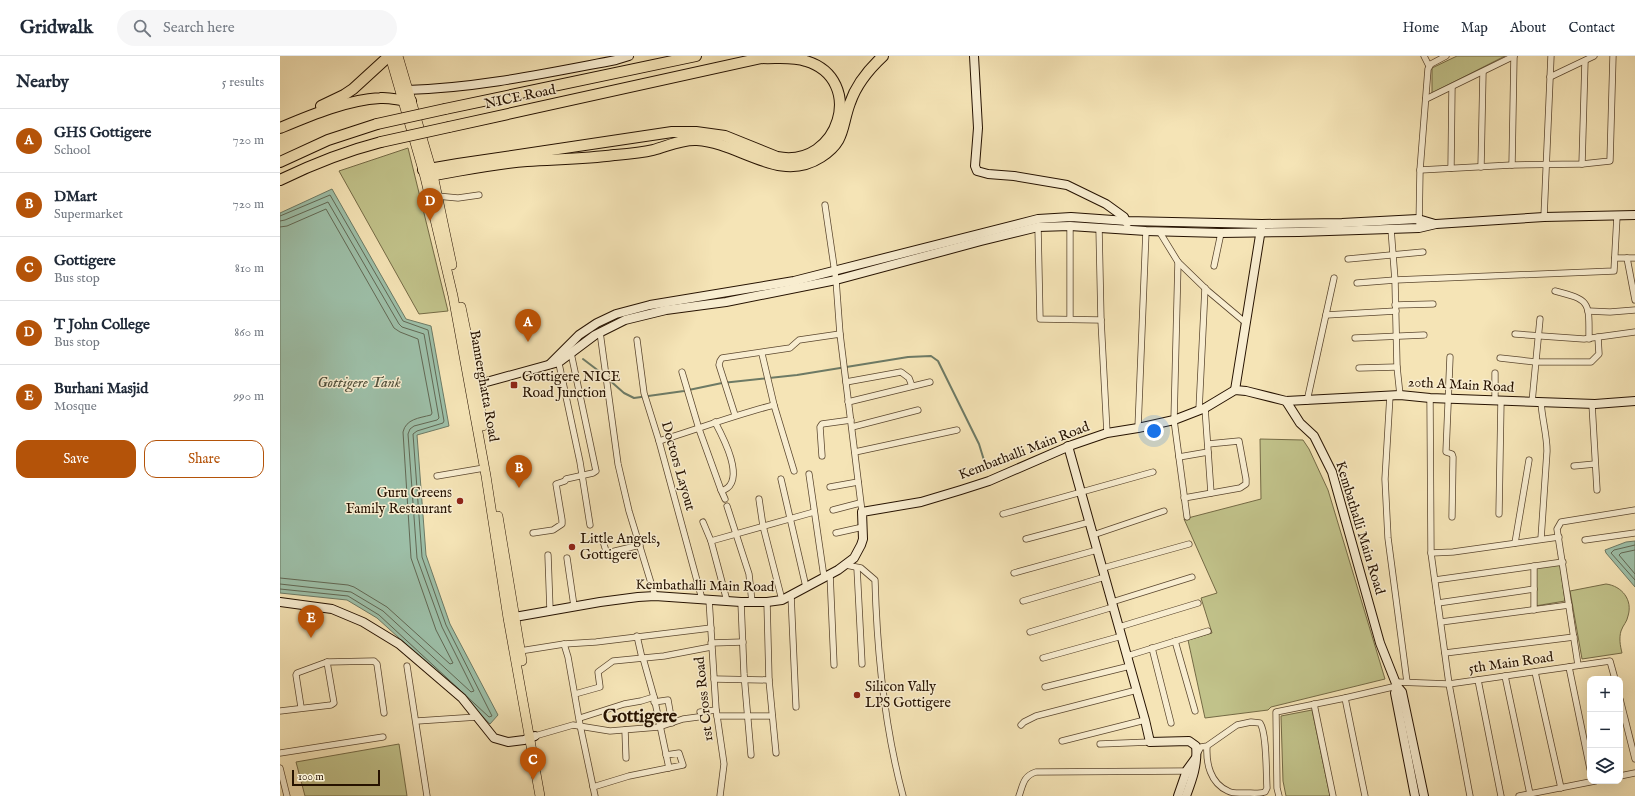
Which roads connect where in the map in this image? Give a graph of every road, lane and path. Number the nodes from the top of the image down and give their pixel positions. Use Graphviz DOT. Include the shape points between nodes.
graph roads {
  1 [pos="389,56"];
  2 [pos="398,56"];
  3 [pos="629,56"];
  4 [pos="696,56"];
  5 [pos="770,56"];
  6 [pos="883,56"];
  7 [pos="974,56"];
  8 [pos="1424,56"];
  9 [pos="1446,56"];
  10 [pos="1514,56"];
  11 [pos="1551,56"];
  12 [pos="1594,56"];
  13 [pos="1613,56"];
  14 [pos="760,58"];
  15 [pos="1585,61"];
  16 [pos="1429,66"];
  17 [pos="1483,72"];
  18 [pos="1550,77"];
  19 [pos="1452,87"];
  20 [pos="407,90"];
  21 [pos="1426,99"];
  22 [pos="407,101"];
  23 [pos="280,123"];
  24 [pos="280,128"];
  25 [pos="280,162"];
  26 [pos="1547,164"];
  27 [pos="1582,164"];
  28 [pos="1512,165"];
  29 [pos="1481,167"];
  30 [pos="1451,168"];
  31 [pos="1420,170"];
  32 [pos="428,173"];
  33 [pos="280,180"];
  34 [pos="479,195"];
  35 [pos="437,196"];
  36 [pos="826,205"];
  37 [pos="1635,215"];
  38 [pos="1616,216"];
  39 [pos="1544,218"];
  40 [pos="1418,219"];
  41 [pos="1127,221"];
  42 [pos="1262,224"];
  43 [pos="1436,224"];
  44 [pos="1070,226"];
  45 [pos="1038,227"];
  46 [pos="1099,228"];
  47 [pos="1419,228"];
  48 [pos="1391,229"];
  49 [pos="1126,230"];
  50 [pos="1146,231"];
  51 [pos="1158,231"];
  52 [pos="1260,232"];
  53 [pos="1221,233"];
  54 [pos="1423,252"];
  55 [pos="1392,254"];
  56 [pos="1615,258"];
  57 [pos="1627,258"];
  58 [pos="1635,258"];
  59 [pos="1348,259"];
  60 [pos="1178,262"];
  61 [pos="1214,266"];
  62 [pos="834,272"];
  63 [pos="1334,278"];
  64 [pos="836,280"];
  65 [pos="1395,280"];
  66 [pos="1357,283"];
  67 [pos="1205,288"];
  68 [pos="1555,291"];
  69 [pos="1635,300"];
  70 [pos="1433,304"];
  71 [pos="1395,308"];
  72 [pos="1635,310"];
  73 [pos="1588,312"];
  74 [pos="1326,315"];
  75 [pos="1070,319"];
  76 [pos="1540,319"];
  77 [pos="1101,320"];
  78 [pos="1246,323"];
  79 [pos="600,332"];
  80 [pos="1635,332"];
  81 [pos="840,334"];
  82 [pos="1515,334"];
  83 [pos="1424,335"];
  84 [pos="1538,336"];
  85 [pos="1598,337"];
  86 [pos="1354,338"];
  87 [pos="1396,338"];
  88 [pos="1589,339"];
  89 [pos="637,340"];
  90 [pos="571,353"];
  91 [pos="762,354"];
  92 [pos="1450,357"];
  93 [pos="558,358"];
  94 [pos="1500,358"];
  95 [pos="1536,362"];
  96 [pos="1397,367"];
  97 [pos="1359,368"];
  98 [pos="682,372"];
  99 [pos="1495,373"];
  100 [pos="846,382"];
  101 [pos="930,382"];
  102 [pos="473,386"];
  103 [pos="912,386"];
  104 [pos="1235,390"];
  105 [pos="1390,395"];
  106 [pos="1400,395"];
  107 [pos="1430,398"];
  108 [pos="1448,398"];
  109 [pos="1286,401"];
  110 [pos="1307,401"];
  111 [pos="1498,401"];
  112 [pos="1635,401"];
  113 [pos="848,402"];
  114 [pos="1536,402"];
  115 [pos="774,404"];
  116 [pos="1592,404"];
  117 [pos="1202,409"];
  118 [pos="918,410"];
  119 [pos="735,415"];
  120 [pos="851,420"];
  121 [pos="1174,420"];
  122 [pos="715,422"];
  123 [pos="852,427"];
  124 [pos="1138,428"];
  125 [pos="699,429"];
  126 [pos="957,430"];
  127 [pos="1107,433"];
  128 [pos="659,441"];
  129 [pos="1208,444"];
  130 [pos="1068,446"];
  131 [pos="855,452"];
  132 [pos="1208,452"];
  133 [pos="822,456"];
  134 [pos="1179,457"];
  135 [pos="1529,460"];
  136 [pos="1596,464"];
  137 [pos="1574,466"];
  138 [pos="484,468"];
  139 [pos="794,472"];
  140 [pos="1153,472"];
  141 [pos="809,474"];
  142 [pos="437,476"];
  143 [pos="582,476"];
  144 [pos="781,479"];
  145 [pos="858,482"];
  146 [pos="830,487"];
  147 [pos="721,490"];
  148 [pos="1597,490"];
  149 [pos="1081,493"];
  150 [pos="1211,493"];
  151 [pos="1184,498"];
  152 [pos="725,499"];
  153 [pos="759,499"];
  154 [pos="860,503"];
  155 [pos="727,506"];
  156 [pos="833,510"];
  157 [pos="1635,510"];
  158 [pos="814,512"];
  159 [pos="862,512"];
  160 [pos="1164,512"];
  161 [pos="1003,514"];
  162 [pos="1499,514"];
  163 [pos="1186,517"];
  164 [pos="1452,517"];
  165 [pos="791,519"];
  166 [pos="703,522"];
  167 [pos="1090,522"];
  168 [pos="590,525"];
  169 [pos="763,526"];
  170 [pos="863,527"];
  171 [pos="533,533"];
  172 [pos="836,533"];
  173 [pos="1635,533"];
  174 [pos="736,534"];
  175 [pos="1093,535"];
  176 [pos="1559,537"];
  177 [pos="602,538"];
  178 [pos="1026,539"];
  179 [pos="1541,540"];
  180 [pos="1585,540"];
  181 [pos="711,541"];
  182 [pos="1515,543"];
  183 [pos="1189,544"];
  184 [pos="640,545"];
  185 [pos="1097,550"];
  186 [pos="1431,553"];
  187 [pos="548,555"];
  188 [pos="567,558"];
  189 [pos="1563,562"];
  190 [pos="846,565"];
  191 [pos="1534,566"];
  192 [pos="857,568"];
  193 [pos="1103,568"];
  194 [pos="1014,573"];
  195 [pos="827,576"];
  196 [pos="1105,577"];
  197 [pos="1192,577"];
  198 [pos="1435,580"];
  199 [pos="806,587"];
  200 [pos="1534,589"];
  201 [pos="791,595"];
  202 [pos="655,596"];
  203 [pos="705,599"];
  204 [pos="727,600"];
  205 [pos="782,600"];
  206 [pos="1023,601"];
  207 [pos="280,602"];
  208 [pos="741,602"];
  209 [pos="752,602"];
  210 [pos="767,602"];
  211 [pos="1198,603"];
  212 [pos="1438,604"];
  213 [pos="1113,605"];
  214 [pos="574,606"];
  215 [pos="1569,606"];
  216 [pos="550,610"];
  217 [pos="1534,610"];
  218 [pos="511,618"];
  219 [pos="1440,622"];
  220 [pos="1119,627"];
  221 [pos="711,628"];
  222 [pos="1030,632"];
  223 [pos="1208,632"];
  224 [pos="637,636"];
  225 [pos="1122,636"];
  226 [pos="1574,637"];
  227 [pos="1175,641"];
  228 [pos="743,642"];
  229 [pos="564,644"];
  230 [pos="711,645"];
  231 [pos="1152,648"];
  232 [pos="520,651"];
  233 [pos="1445,653"];
  234 [pos="1127,656"];
  235 [pos="643,658"];
  236 [pos="1042,658"];
  237 [pos="327,662"];
  238 [pos="862,664"];
  239 [pos="834,665"];
  240 [pos="1578,665"];
  241 [pos="407,666"];
  242 [pos="1130,666"];
  243 [pos="1569,667"];
  244 [pos="1535,672"];
  245 [pos="1505,676"];
  246 [pos="1614,676"];
  247 [pos="714,679"];
  248 [pos="744,679"];
  249 [pos="769,680"];
  250 [pos="1478,680"];
  251 [pos="1407,682"];
  252 [pos="1397,684"];
  253 [pos="1449,684"];
  254 [pos="1045,688"];
  255 [pos="1137,690"];
  256 [pos="575,694"];
  257 [pos="1345,698"];
  258 [pos="654,700"];
  259 [pos="1314,704"];
  260 [pos="796,707"];
  261 [pos="301,708"];
  262 [pos="1623,709"];
  263 [pos="280,710"];
  264 [pos="1195,711"];
  265 [pos="384,713"];
  266 [pos="717,713"];
  267 [pos="747,716"];
  268 [pos="772,716"];
  269 [pos="477,717"];
  270 [pos="580,718"];
  271 [pos="1145,720"];
  272 [pos="417,721"];
  273 [pos="672,723"];
  274 [pos="1171,723"];
  275 [pos="580,725"];
  276 [pos="1021,725"];
  277 [pos="659,727"];
  278 [pos="625,730"];
  279 [pos="383,737"];
  280 [pos="532,737"];
  281 [pos="1062,741"];
  282 [pos="1150,742"];
  283 [pos="1100,744"];
  284 [pos="1633,744"];
  285 [pos="1208,746"];
  286 [pos="280,753"];
  287 [pos="776,753"];
  288 [pos="1587,754"];
  289 [pos="666,755"];
  290 [pos="751,755"];
  291 [pos="1196,757"];
  292 [pos="626,758"];
  293 [pos="1635,759"];
  294 [pos="280,768"];
  295 [pos="669,768"];
  296 [pos="1191,771"];
  297 [pos="1635,773"];
  298 [pos="1623,775"];
  299 [pos="1587,782"];
  300 [pos="593,787"];
  301 [pos="1267,788"];
  302 [pos="1277,788"];
  303 [pos="1561,788"];
  304 [pos="1530,794"];
  305 [pos="288,796"];
  306 [pos="428,796"];
  307 [pos="540,796"];
  308 [pos="546,796"];
  309 [pos="595,796"];
  310 [pos="720,796"];
  311 [pos="903,796"];
  312 [pos="1019,796"];
  313 [pos="1178,796"];
  314 [pos="1186,796"];
  315 [pos="1279,796"];
  316 [pos="1334,796"];
  317 [pos="1365,796"];
  318 [pos="1415,796"];
  319 [pos="1424,796"];
  320 [pos="1470,796"];
  321 [pos="1501,796"];
  322 [pos="1519,796"];
  1 -- 22 [label="main road, Bannerghatta Road"];
  1 -- 23 [label="highway" via="344,95"];
  2 -- 20 [label="main road, Bannerghatta Road"];
  3 -- 20 [label="street" via="519,78 426,90"];
  4 -- 25 [label="highway, NICE Road, bridge" via="377,124 328,140"];
  5 -- 14 [label="highway, NICE Road"];
  6 -- 32 [label="highway" via="871,68 854,93 839,139 821,157 805,165 778,166 723,145 695,140 652,150 591,159 525,161"];
  7 -- 41 [label="street" via="978,128 975,166 977,171 1067,185 1106,204"];
  8 -- 16 [label="street"];
  9 -- 16 [label="street"];
  10 -- 17 [label="street"];
  10 -- 28 [label="street"];
  11 -- 18 [label="street"];
  12 -- 15 [label="street"];
  13 -- 27 [label="street" via="1610,159 1607,162"];
  14 -- 32 [label="highway" via="806,61 823,70 833,82 840,105 836,126 828,140 808,154 793,158 777,157 725,136 672,132"];
  14 -- 33 [label="highway, NICE Road, bridge" via="381,142 321,161"];
  15 -- 18 [label="street"];
  15 -- 27 [label="street"];
  16 -- 21 [label="street"];
  17 -- 19 [label="street"];
  17 -- 29 [label="street"];
  18 -- 26 [label="street"];
  19 -- 21 [label="street"];
  19 -- 30 [label="street"];
  20 -- 22 [label="main road, Bannerghatta Road"];
  21 -- 31 [label="street"];
  22 -- 24 [label="highway" via="392,98 363,100"];
  22 -- 32 [label="main road, Bannerghatta Road"];
  26 -- 27 [label="street"];
  26 -- 28 [label="street"];
  26 -- 39 [label="street"];
  28 -- 29 [label="street"];
  29 -- 30 [label="street"];
  30 -- 31 [label="street"];
  31 -- 40 [label="street"];
  32 -- 35 [label="main road, Bannerghatta Road"];
  32 -- 102 [label="main road, Bannerghatta Road"];
  34 -- 35 [label="street" via="458,198"];
  35 -- 102 [label="main road, Bannerghatta Road"];
  36 -- 62 [label="street"];
  37 -- 38 [label="street"];
  38 -- 39 [label="street"];
  38 -- 56 [label="street"];
  39 -- 43 [label="street"];
  40 -- 42 [label="street"];
  40 -- 43 [label="street"];
  40 -- 47 [label="street"];
  41 -- 42 [label="street"];
  41 -- 49 [label="street"];
  41 -- 62 [label="street" via="1071,217 1038,219 937,243"];
  42 -- 52 [label="street"];
  43 -- 47 [label="street"];
  44 -- 45 [label="street"];
  44 -- 46 [label="street"];
  44 -- 75 [label="street"];
  45 -- 64 [label="street"];
  45 -- 75 [label="street" via="1040,319"];
  46 -- 49 [label="street"];
  46 -- 77 [label="street"];
  47 -- 48 [label="street"];
  48 -- 52 [label="street"];
  48 -- 55 [label="street"];
  49 -- 50 [label="street"];
  50 -- 51 [label="street"];
  50 -- 124 [label="street"];
  51 -- 53 [label="street"];
  51 -- 60 [label="street"];
  52 -- 53 [label="street"];
  52 -- 78 [label="street"];
  53 -- 61 [label="street"];
  54 -- 55 [label="street"];
  55 -- 59 [label="street"];
  55 -- 65 [label="street"];
  56 -- 57 [label="street"];
  56 -- 65 [label="street" via="1614,271"];
  57 -- 58 [label="street"];
  57 -- 69 [label="street"];
  60 -- 67 [label="street"];
  60 -- 121 [label="street"];
  62 -- 64 [label="street"];
  62 -- 93 [label="street" via="650,305 616,314 579,335"];
  63 -- 74 [label="street"];
  64 -- 79 [label="street" via="726,302 666,310 625,320"];
  64 -- 81 [label="street"];
  65 -- 66 [label="street"];
  65 -- 71 [label="street"];
  67 -- 78 [label="street"];
  67 -- 117 [label="street"];
  68 -- 73 [label="street" via="1581,299"];
  70 -- 71 [label="street"];
  71 -- 74 [label="street"];
  71 -- 87 [label="street"];
  72 -- 73 [label="street"];
  73 -- 88 [label="street"];
  74 -- 110 [label="street"];
  75 -- 77 [label="street"];
  76 -- 84 [label="street"];
  77 -- 127 [label="street"];
  78 -- 104 [label="street"];
  79 -- 90 [label="street"];
  79 -- 184 [label="street" via="618,464 628,511"];
  80 -- 85 [label="street"];
  81 -- 91 [label="street" via="799,340 790,348"];
  81 -- 100 [label="street"];
  82 -- 84 [label="street"];
  83 -- 87 [label="street"];
  84 -- 88 [label="street"];
  84 -- 95 [label="street"];
  85 -- 88 [label="street"];
  85 -- 95 [label="street" via="1599,354 1591,362"];
  86 -- 87 [label="street"];
  87 -- 96 [label="street"];
  89 -- 128 [label="street, Doctors Layout" via="645,397"];
  90 -- 93 [label="street"];
  90 -- 143 [label="street" via="596,471"];
  91 -- 115 [label="street"];
  91 -- 119 [label="street" via="722,358 720,361 719,365"];
  92 -- 108 [label="street"];
  93 -- 102 [label="street" via="533,370"];
  93 -- 143 [label="street"];
  94 -- 95 [label="street"];
  95 -- 114 [label="street"];
  96 -- 97 [label="street"];
  96 -- 106 [label="street"];
  98 -- 125 [label="street"];
  99 -- 111 [label="street"];
  100 -- 103 [label="street" via="901,372 909,378"];
  100 -- 113 [label="street"];
  101 -- 103 [label="street"];
  102 -- 138 [label="main road, Bannerghatta Road"];
  102 -- 218 [label="main road, Bannerghatta Road"];
  103 -- 113 [label="street"];
  104 -- 109 [label="street"];
  104 -- 117 [label="street, Kembathalli Main Road"];
  105 -- 106 [label="street, 20th A Main Road"];
  105 -- 110 [label="street, 20th A Main Road"];
  105 -- 251 [label="street" via="1385,480 1388,538"];
  106 -- 107 [label="street, 20th A Main Road"];
  107 -- 108 [label="street, 20th A Main Road"];
  107 -- 186 [label="street"];
  108 -- 111 [label="street, 20th A Main Road"];
  108 -- 164 [label="street" via="1446,452 1453,457"];
  109 -- 110 [label="street, 20th A Main Road"];
  109 -- 252 [label="street, Kembathalli Main Road" via="1293,414 1314,436 1332,472 1380,643"];
  111 -- 114 [label="street, 20th A Main Road"];
  111 -- 162 [label="street"];
  112 -- 116 [label="street, 20th A Main Road"];
  113 -- 120 [label="street"];
  114 -- 116 [label="street, 20th A Main Road"];
  114 -- 179 [label="street" via="1547,437"];
  115 -- 119 [label="street"];
  115 -- 139 [label="street"];
  116 -- 136 [label="street"];
  117 -- 121 [label="street, Kembathalli Main Road"];
  117 -- 129 [label="street"];
  118 -- 123 [label="street"];
  119 -- 122 [label="street"];
  120 -- 123 [label="street"];
  120 -- 133 [label="street" via="822,424"];
  121 -- 124 [label="street, Kembathalli Main Road"];
  121 -- 134 [label="street"];
  122 -- 125 [label="street"];
  122 -- 147 [label="street" via="730,455 733,477 728,488"];
  123 -- 131 [label="street"];
  124 -- 127 [label="street, Kembathalli Main Road"];
  125 -- 128 [label="street"];
  125 -- 147 [label="street"];
  126 -- 131 [label="street"];
  127 -- 130 [label="street, Kembathalli Main Road"];
  128 -- 203 [label="street, Doctors Layout"];
  129 -- 132 [label="street"];
  129 -- 150 [label="street" via="1238,441 1246,479 1246,484 1240,488"];
  130 -- 149 [label="street"];
  130 -- 159 [label="street, Kembathalli Main Road" via="989,481 961,490 921,502"];
  131 -- 145 [label="street"];
  132 -- 134 [label="street"];
  132 -- 150 [label="street"];
  134 -- 151 [label="street"];
  135 -- 182 [label="street"];
  136 -- 137 [label="street"];
  136 -- 148 [label="street"];
  138 -- 142 [label="street"];
  138 -- 218 [label="main road, Bannerghatta Road"];
  140 -- 149 [label="street"];
  141 -- 158 [label="street"];
  143 -- 168 [label="street"];
  143 -- 171 [label="street" via="566,479 556,485 562,524 553,530"];
  144 -- 165 [label="street"];
  145 -- 146 [label="street"];
  145 -- 154 [label="street"];
  147 -- 152 [label="street"];
  149 -- 161 [label="street"];
  149 -- 167 [label="street"];
  150 -- 151 [label="street"];
  151 -- 163 [label="street"];
  153 -- 169 [label="street"];
  154 -- 156 [label="street"];
  154 -- 159 [label="street"];
  155 -- 174 [label="street"];
  157 -- 176 [label="street" via="1561,522 1558,529"];
  158 -- 165 [label="street"];
  158 -- 195 [label="street"];
  159 -- 170 [label="street, Kembathalli Main Road"];
  160 -- 175 [label="street"];
  165 -- 169 [label="street"];
  165 -- 199 [label="street"];
  166 -- 181 [label="street"];
  167 -- 175 [label="street"];
  167 -- 178 [label="street"];
  169 -- 174 [label="street"];
  169 -- 205 [label="street"];
  170 -- 172 [label="street"];
  170 -- 190 [label="street, Kembathalli Main Road" via="861,545 854,558"];
  173 -- 180 [label="street"];
  174 -- 181 [label="street"];
  174 -- 209 [label="street" via="749,574"];
  175 -- 185 [label="street"];
  176 -- 179 [label="street"];
  176 -- 189 [label="street"];
  177 -- 184 [label="street" via="606,551 610,552"];
  179 -- 182 [label="street"];
  181 -- 204 [label="street"];
  182 -- 186 [label="street"];
  183 -- 193 [label="street"];
  184 -- 202 [label="street"];
  185 -- 193 [label="street"];
  185 -- 194 [label="street"];
  186 -- 198 [label="street"];
  187 -- 216 [label="street"];
  188 -- 214 [label="street"];
  189 -- 191 [label="street"];
  189 -- 215 [label="street"];
  190 -- 192 [label="street"];
  190 -- 195 [label="street, Kembathalli Main Road"];
  191 -- 198 [label="street"];
  191 -- 200 [label="street"];
  192 -- 238 [label="street"];
  192 -- 311 [label="street" via="875,580 876,622 889,737"];
  193 -- 196 [label="street"];
  195 -- 199 [label="street, Kembathalli Main Road"];
  195 -- 239 [label="street"];
  196 -- 206 [label="street"];
  196 -- 213 [label="street"];
  197 -- 213 [label="street"];
  198 -- 212 [label="street"];
  199 -- 201 [label="street, Kembathalli Main Road"];
  200 -- 212 [label="street"];
  200 -- 217 [label="street"];
  201 -- 205 [label="street, Kembathalli Main Road"];
  201 -- 260 [label="street"];
  202 -- 203 [label="street, Kembathalli Main Road"];
  202 -- 214 [label="street, Kembathalli Main Road" via="620,598"];
  203 -- 204 [label="street, Kembathalli Main Road"];
  203 -- 221 [label="street, 1st Cross Road"];
  204 -- 208 [label="street, Kembathalli Main Road"];
  205 -- 210 [label="street, Kembathalli Main Road"];
  207 -- 269 [label="street" via="332,609 363,622 400,644 462,698"];
  208 -- 209 [label="street, Kembathalli Main Road"];
  208 -- 228 [label="street"];
  209 -- 210 [label="street, Kembathalli Main Road"];
  210 -- 249 [label="street"];
  211 -- 220 [label="street"];
  212 -- 219 [label="street"];
  213 -- 220 [label="street"];
  213 -- 222 [label="street"];
  214 -- 216 [label="street, Kembathalli Main Road"];
  215 -- 217 [label="street"];
  215 -- 226 [label="street"];
  216 -- 218 [label="street, Kembathalli Main Road"];
  217 -- 219 [label="street"];
  218 -- 232 [label="main road, Bannerghatta Road"];
  218 -- 280 [label="main road, Bannerghatta Road"];
  219 -- 233 [label="street"];
  220 -- 225 [label="street"];
  221 -- 224 [label="street"];
  221 -- 230 [label="street, 1st Cross Road"];
  223 -- 227 [label="street"];
  224 -- 229 [label="street"];
  224 -- 235 [label="street"];
  225 -- 234 [label="street"];
  225 -- 236 [label="street"];
  226 -- 233 [label="street"];
  226 -- 240 [label="street"];
  227 -- 231 [label="street"];
  227 -- 264 [label="street"];
  228 -- 230 [label="street"];
  228 -- 248 [label="street"];
  229 -- 232 [label="street"];
  229 -- 256 [label="street"];
  230 -- 235 [label="street"];
  230 -- 247 [label="street, 1st Cross Road"];
  231 -- 234 [label="street"];
  231 -- 274 [label="street"];
  232 -- 280 [label="main road, Bannerghatta Road"];
  233 -- 253 [label="street"];
  234 -- 242 [label="street"];
  235 -- 256 [label="street" via="613,662 598,672 600,686"];
  235 -- 258 [label="street"];
  237 -- 261 [label="street" via="297,673"];
  237 -- 261 [label="street" via="334,703"];
  237 -- 265 [label="street" via="376,662"];
  240 -- 243 [label="street, 5th Main Road"];
  240 -- 246 [label="street, 5th Main Road" via="1610,661"];
  241 -- 272 [label="street"];
  242 -- 254 [label="street"];
  242 -- 255 [label="street"];
  243 -- 244 [label="street, 5th Main Road"];
  243 -- 288 [label="street"];
  244 -- 245 [label="street, 5th Main Road"];
  244 -- 303 [label="street"];
  245 -- 250 [label="street, 5th Main Road"];
  245 -- 304 [label="street"];
  247 -- 248 [label="street"];
  247 -- 266 [label="street, 1st Cross Road"];
  248 -- 249 [label="street"];
  248 -- 267 [label="street"];
  249 -- 268 [label="street"];
  250 -- 253 [label="street, 5th Main Road"];
  250 -- 321 [label="street"];
  251 -- 252 [label="street, 5th Main Road"];
  251 -- 253 [label="street, 5th Main Road"];
  252 -- 257 [label="street, 5th Main Road"];
  252 -- 318 [label="street, Kembathalli Main Road" via="1395,693"];
  252 -- 319 [label="street, Kembathalli Main Road" via="1402,692"];
  253 -- 320 [label="street"];
  255 -- 271 [label="street"];
  255 -- 276 [label="street" via="1036,716"];
  256 -- 270 [label="street"];
  257 -- 259 [label="street, 5th Main Road"];
  257 -- 317 [label="street"];
  258 -- 270 [label="street" via="624,704"];
  258 -- 273 [label="street" via="668,700"];
  258 -- 277 [label="street"];
  259 -- 302 [label="street, 5th Main Road" via="1276,712"];
  259 -- 316 [label="street"];
  261 -- 263 [label="street"];
  262 -- 284 [label="street"];
  266 -- 267 [label="street"];
  266 -- 273 [label="street"];
  266 -- 310 [label="street, 1st Cross Road" via="724,764"];
  267 -- 268 [label="street"];
  267 -- 290 [label="street"];
  268 -- 287 [label="street"];
  269 -- 272 [label="street"];
  269 -- 280 [label="street" via="494,738 508,742"];
  270 -- 275 [label="street"];
  271 -- 281 [label="street"];
  271 -- 282 [label="street"];
  272 -- 306 [label="street"];
  273 -- 277 [label="street"];
  275 -- 278 [label="street" via="610,731"];
  275 -- 280 [label="street"];
  275 -- 300 [label="street"];
  277 -- 278 [label="street"];
  277 -- 289 [label="street"];
  278 -- 292 [label="street"];
  279 -- 286 [label="street"];
  280 -- 307 [label="main road, Bannerghatta Road"];
  280 -- 308 [label="main road, Bannerghatta Road"];
  282 -- 283 [label="street"];
  282 -- 291 [label="street" via="1189,741 1196,746"];
  284 -- 293 [label="street"];
  285 -- 291 [label="street" via="1201,747"];
  285 -- 301 [label="street" via="1206,759 1210,770 1216,782 1227,791 1262,793"];
  285 -- 301 [label="street" via="1237,725 1260,723 1265,750"];
  289 -- 295 [label="street"];
  289 -- 295 [label="street" via="678,753 683,765"];
  291 -- 296 [label="street"];
  294 -- 305 [label="street"];
  295 -- 300 [label="street"];
  296 -- 312 [label="street" via="1036,772 1029,774 1025,779"];
  296 -- 313 [label="street"];
  296 -- 314 [label="street"];
  297 -- 298 [label="street"];
  299 -- 303 [label="street"];
  300 -- 309 [label="street"];
  301 -- 302 [label="street"];
  302 -- 315 [label="street"];
  303 -- 304 [label="street"];
  304 -- 322 [label="street"];
}
